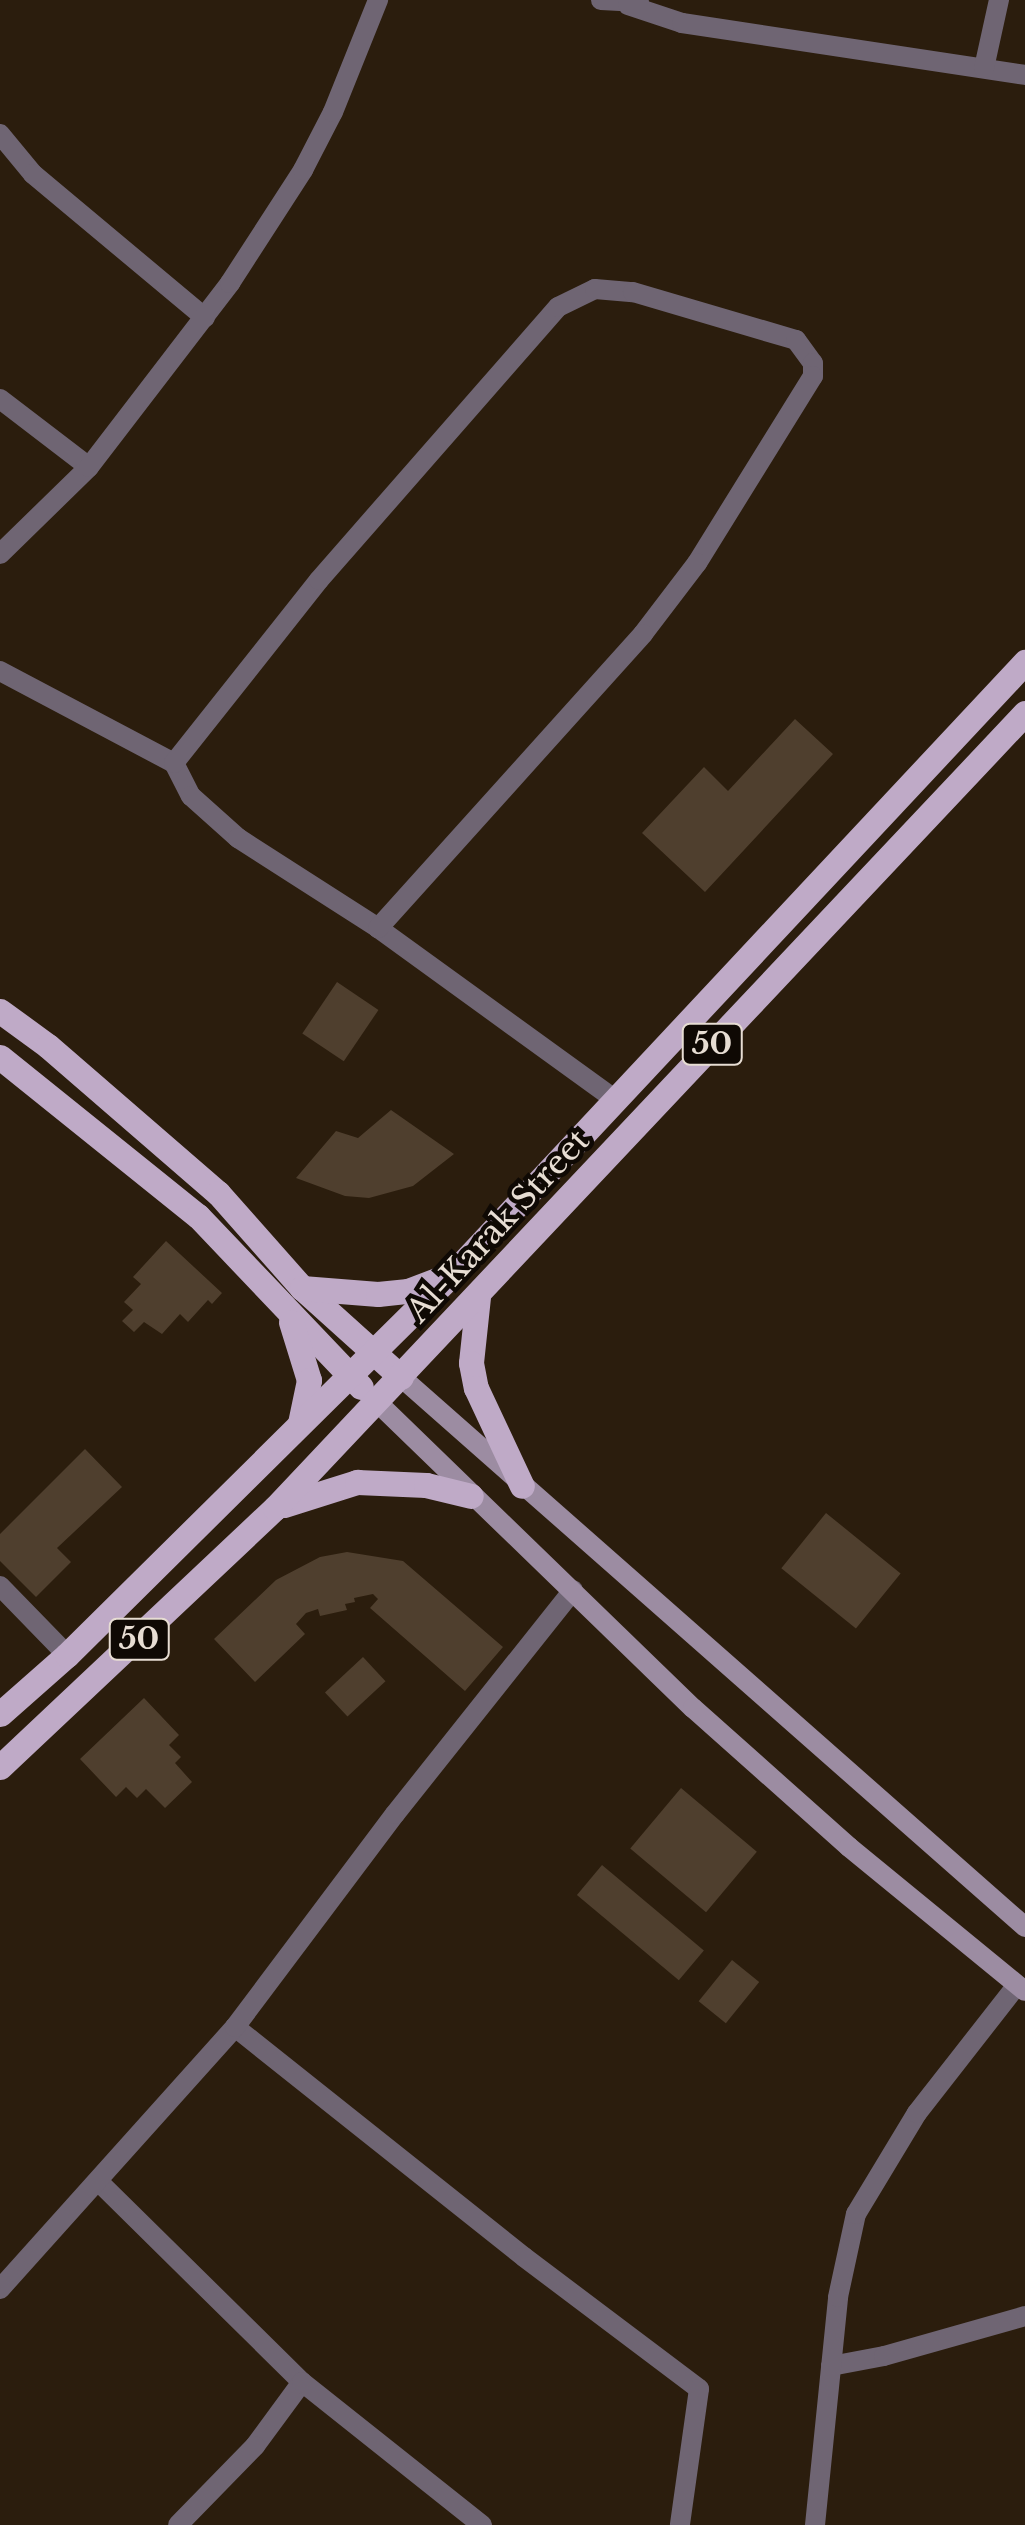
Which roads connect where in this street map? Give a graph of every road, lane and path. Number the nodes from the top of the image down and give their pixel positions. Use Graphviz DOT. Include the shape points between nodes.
graph roads {
  1 [pos="378,0"];
  2 [pos="602,0"];
  3 [pos="999,0"];
  4 [pos="637,2"];
  5 [pos="984,68"];
  6 [pos="1025,75"];
  7 [pos="0,134"];
  8 [pos="205,318"];
  9 [pos="0,399"];
  10 [pos="89,467"];
  11 [pos="0,554"];
  12 [pos="1025,662"];
  13 [pos="0,671"];
  14 [pos="1025,713"];
  15 [pos="174,763"];
  16 [pos="924,769"];
  17 [pos="951,794"];
  18 [pos="378,928"];
  19 [pos="0,1011"];
  20 [pos="0,1057"];
  21 [pos="616,1100"];
  22 [pos="456,1270"];
  23 [pos="302,1288"];
  24 [pos="478,1297"];
  25 [pos="287,1312"];
  26 [pos="372,1352"];
  27 [pos="349,1374"];
  28 [pos="401,1377"];
  29 [pos="377,1402"];
  30 [pos="300,1422"];
  31 [pos="522,1486"];
  32 [pos="471,1496"];
  33 [pos="274,1508"];
  34 [pos="0,1586"];
  35 [pos="573,1590"];
  36 [pos="67,1655"];
  37 [pos="0,1714"];
  38 [pos="0,1767"];
  39 [pos="1025,1927"];
  40 [pos="1021,1988"];
  41 [pos="235,2027"];
  42 [pos="99,2182"];
  43 [pos="0,2289"];
  44 [pos="1025,2316"];
  45 [pos="831,2366"];
  46 [pos="302,2382"];
  47 [pos="178,2525"];
  48 [pos="482,2525"];
  49 [pos="680,2525"];
  50 [pos="814,2525"];
  1 -- 8 [label="street" via="303,170"];
  2 -- 4 [label="street"];
  3 -- 5 [label="street"];
  4 -- 5 [label="street" via="682,23"];
  5 -- 6 [label="street"];
  7 -- 8 [label="street" via="32,174"];
  8 -- 10 [label="street"];
  9 -- 10 [label="street"];
  10 -- 11 [label="street"];
  12 -- 16 [label="main road, Al-Karak Street / 50"];
  13 -- 15 [label="street"];
  14 -- 17 [label="main road, Al-Karak Street / 50"];
  15 -- 18 [label="street" via="209,815"];
  15 -- 18 [label="street" via="319,580 558,307 595,290 633,292 796,340 813,362 812,376 696,564 643,634"];
  16 -- 17 [label="main road"];
  16 -- 21 [label="main road, Al-Karak Street / 50"];
  17 -- 24 [label="main road, Al-Karak Street / 50"];
  18 -- 21 [label="street"];
  19 -- 23 [label="main road" via="218,1193"];
  20 -- 25 [label="main road" via="198,1216"];
  21 -- 22 [label="main road, Al-Karak Street / 50"];
  22 -- 23 [label="main road" via="408,1291"];
  22 -- 26 [label="main road, Al-Karak Street / 50"];
  23 -- 26 [label="main road"];
  24 -- 28 [label="main road, Al-Karak Street / 50"];
  24 -- 31 [label="main road" via="471,1363 476,1388"];
  25 -- 27 [label="main road"];
  25 -- 30 [label="main road" via="307,1364"];
  26 -- 27 [label="main road, Al-Karak Street / 50"];
  26 -- 28 [label="main road"];
  27 -- 29 [label="main road"];
  27 -- 30 [label="main road, Al-Karak Street / 50"];
  28 -- 29 [label="main road, Al-Karak Street / 50"];
  28 -- 31 [label="main road"];
  29 -- 32 [label="main road"];
  29 -- 33 [label="main road, Al-Karak Street / 50"];
  30 -- 36 [label="main road, Al-Karak Street / 50"];
  31 -- 39 [label="main road"];
  32 -- 33 [label="main road" via="426,1485 357,1482"];
  32 -- 35 [label="main road"];
  33 -- 38 [label="main road, Al-Karak Street / 50"];
  34 -- 36 [label="street"];
  35 -- 40 [label="main road" via="693,1708"];
  35 -- 41 [label="street"];
  36 -- 37 [label="main road, Al-Karak Street / 50"];
  40 -- 45 [label="street" via="917,2113 864,2195 846,2248"];
  41 -- 42 [label="street"];
  41 -- 49 [label="street" via="700,2390"];
  42 -- 43 [label="street"];
  42 -- 46 [label="street"];
  44 -- 45 [label="street"];
  45 -- 50 [label="street"];
  46 -- 47 [label="street" via="255,2446"];
  46 -- 48 [label="street"];
}
